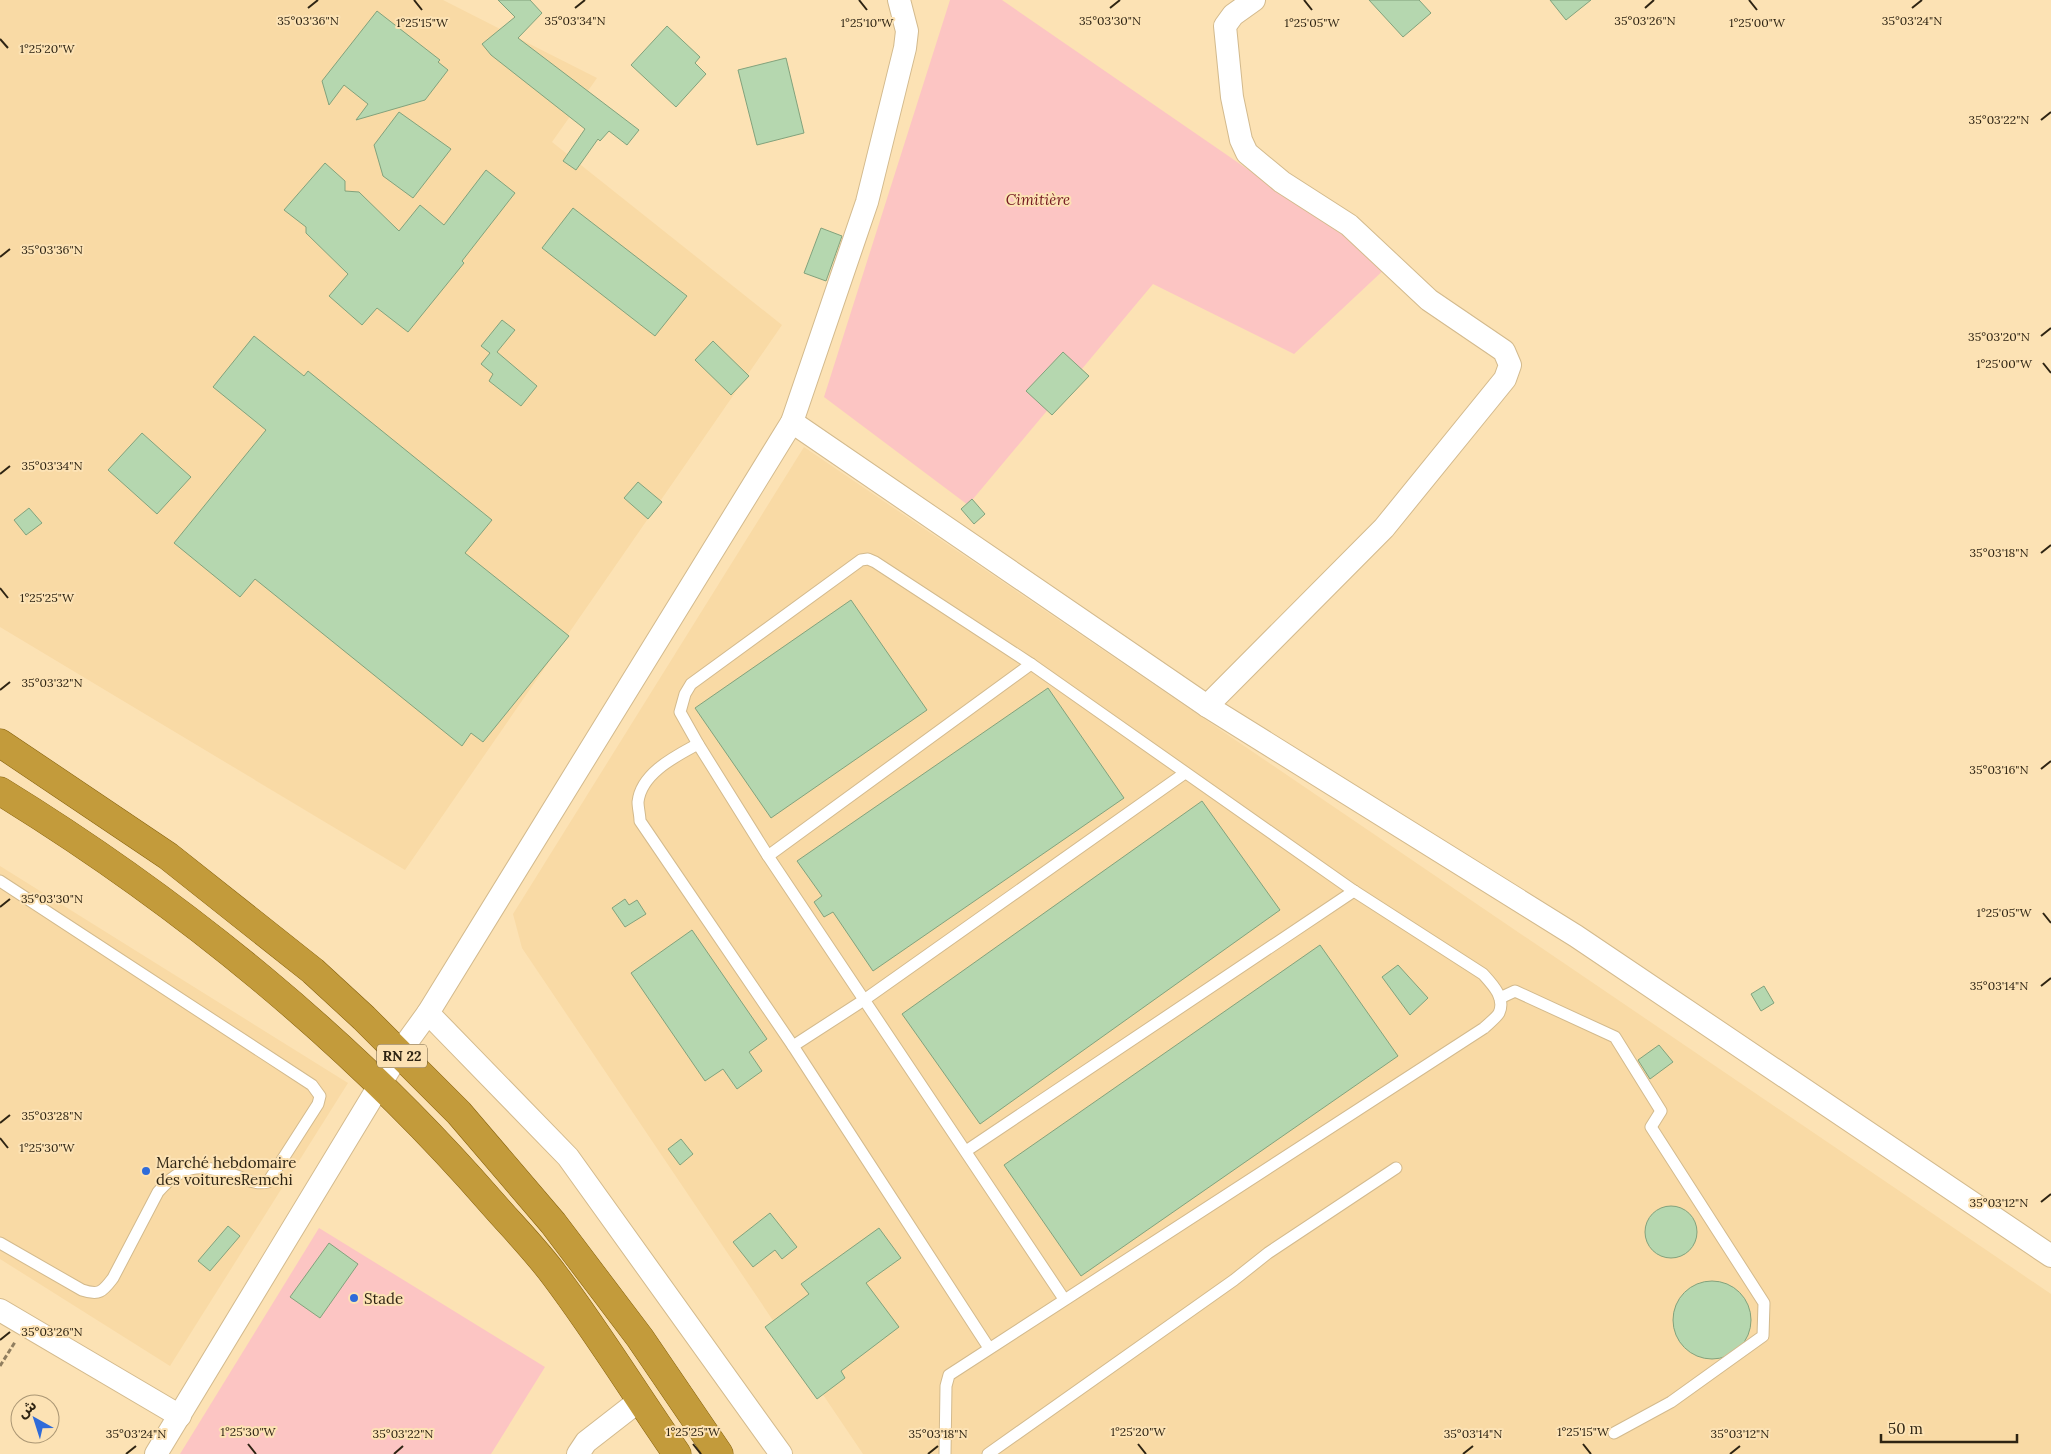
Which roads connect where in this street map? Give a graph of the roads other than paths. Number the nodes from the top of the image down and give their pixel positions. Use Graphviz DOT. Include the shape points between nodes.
graph roads {
  1 [pos="898,0"];
  2 [pos="1254,0"];
  3 [pos="792,422"];
  4 [pos="1031,664"];
  5 [pos="1207,706"];
  6 [pos="0,743"];
  7 [pos="698,744"];
  8 [pos="1185,773"];
  9 [pos="0,791"];
  10 [pos="768,856"];
  11 [pos="0,881"];
  12 [pos="1354,891"];
  13 [pos="1500,998"];
  14 [pos="864,1000"];
  15 [pos="428,1013"];
  16 [pos="793,1046"];
  17 [pos="399,1053"];
  18 [pos="380,1086"];
  19 [pos="966,1151"];
  20 [pos="1396,1168"];
  21 [pos="0,1242"];
  22 [pos="2051,1256"];
  23 [pos="1064,1299"];
  24 [pos="0,1310"];
  25 [pos="990,1348"];
  26 [pos="640,1400"];
  27 [pos="180,1416"];
  28 [pos="1614,1433"];
  29 [pos="156,1454"];
  30 [pos="578,1454"];
  31 [pos="677,1454"];
  32 [pos="719,1454"];
  33 [pos="781,1454"];
  34 [pos="945,1454"];
  35 [pos="988,1454"];
  1 -- 3 [label="street" via="907,32 905,48 867,202"];
  2 -- 5 [label="street" via="1233,15 1225,26 1232,97 1247,153 1282,182 1349,226 1429,300 1504,351 1510,365 1505,379 1384,528"];
  3 -- 5 [label="street"];
  3 -- 15 [label="street"];
  4 -- 7 [label="lane" via="875,562 860,560 692,684 680,712"];
  4 -- 8 [label="lane"];
  4 -- 10 [label="lane"];
  5 -- 22 [label="street" via="1576,936"];
  6 -- 17 [label="highway, RN 22" via="168,856 314,971"];
  7 -- 10 [label="lane"];
  7 -- 16 [label="lane" via="663,762 647,782 638,801 640,821"];
  8 -- 12 [label="lane"];
  8 -- 14 [label="lane"];
  9 -- 18 [label="highway, RN 22" via="157,898 236,959"];
  10 -- 14 [label="lane"];
  11 -- 21 [label="lane" via="312,1084 320,1096 268,1182 260,1184 213,1169 189,1168 169,1180 158,1192 113,1278 103,1290 94,1294 82,1290"];
  12 -- 13 [label="lane" via="1483,974"];
  12 -- 19 [label="lane"];
  13 -- 23 [label="lane" via="1499,1013 1484,1028"];
  13 -- 28 [label="lane" via="1515,991 1615,1037 1661,1111 1651,1127 1764,1303 1763,1336 1671,1402"];
  14 -- 16 [label="lane"];
  14 -- 19 [label="lane"];
  15 -- 17 [label="street"];
  15 -- 33 [label="street" via="568,1157"];
  16 -- 25 [label="lane"];
  17 -- 18 [label="street"];
  17 -- 32 [label="highway, RN 22" via="459,1113 553,1223 640,1338"];
  18 -- 26 [label="highway, RN 22" via="429,1133 554,1275"];
  18 -- 27 [label="street"];
  19 -- 23 [label="lane"];
  20 -- 35 [label="lane" via="1268,1253"];
  23 -- 25 [label="lane"];
  24 -- 27 [label="street"];
  25 -- 34 [label="lane" via="950,1375 946,1386"];
  26 -- 30 [label="street" via="586,1442"];
  26 -- 31 [label="highway, RN 22"];
  27 -- 29 [label="street"];
}
